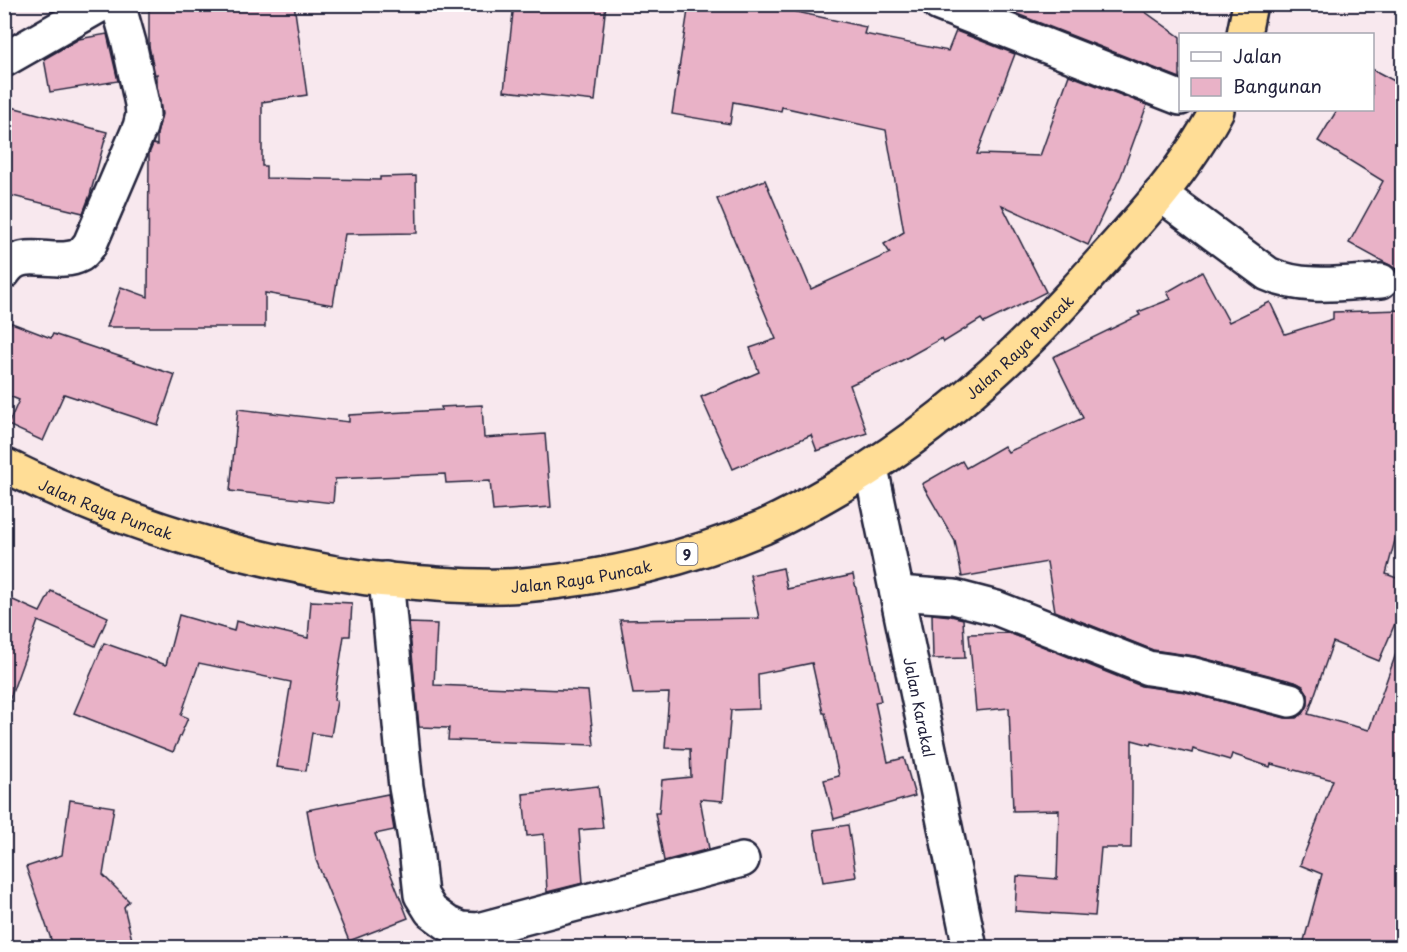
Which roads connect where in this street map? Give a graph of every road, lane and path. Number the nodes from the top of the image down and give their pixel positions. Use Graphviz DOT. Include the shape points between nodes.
graph roads {
  1 [pos="102,4"];
  2 [pos="118,4"];
  3 [pos="939,4"];
  4 [pos="1250,4"];
  5 [pos="1244,33"];
  6 [pos="4,60"];
  7 [pos="1179,98"];
  8 [pos="1213,111"];
  9 [pos="1161,194"];
  10 [pos="4,272"];
  11 [pos="1381,281"];
  12 [pos="4,465"];
  13 [pos="871,468"];
  14 [pos="386,579"];
  15 [pos="897,593"];
  16 [pos="1290,700"];
  17 [pos="742,860"];
  18 [pos="970,948"];
  1 -- 6 [label="street"];
  2 -- 10 [label="street" via="143,115 140,127 90,244 80,255 64,259 22,258"];
  3 -- 7 [label="street"];
  4 -- 5 [label="highway"];
  8 -- 9 [label="highway, Jalan Raya Puncak / 9" via="1192,152"];
  9 -- 11 [label="street" via="1277,278 1312,285"];
  9 -- 13 [label="highway, Jalan Raya Puncak / 9" via="1047,322 934,423"];
  12 -- 14 [label="highway, Jalan Raya Puncak / 9" via="180,537 302,567"];
  13 -- 14 [label="highway, Jalan Raya Puncak / 9" via="766,526 648,566 521,585 451,585"];
  13 -- 15 [label="street, Jalan Karakal"];
  14 -- 17 [label="street" via="406,787 421,894 431,911 461,929 478,930"];
  15 -- 16 [label="street" via="954,597 996,608 1148,668 1190,674"];
  15 -- 18 [label="street, Jalan Karakal"];
}
